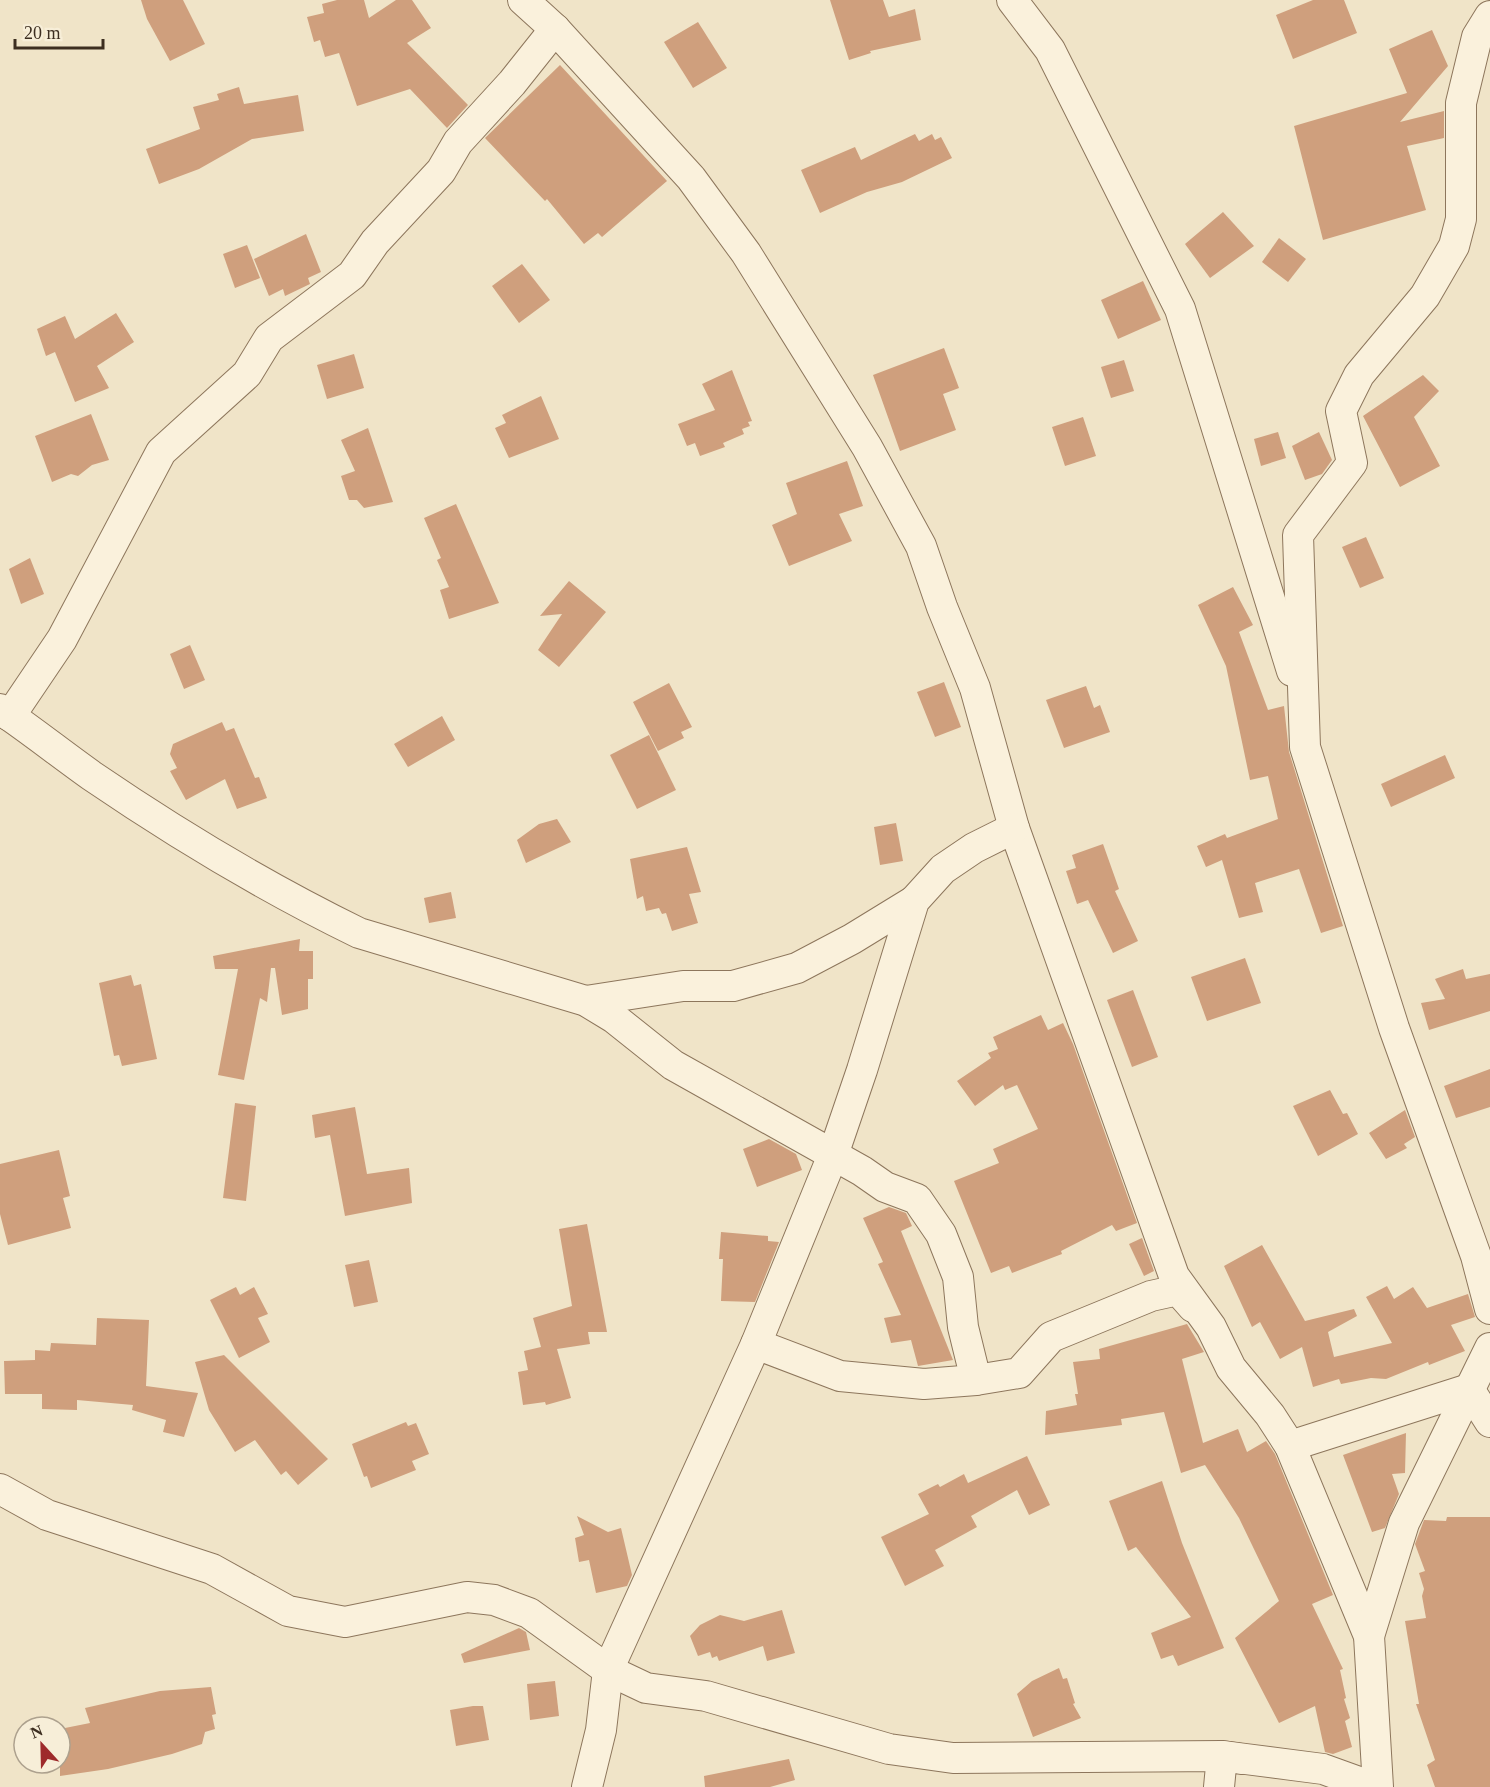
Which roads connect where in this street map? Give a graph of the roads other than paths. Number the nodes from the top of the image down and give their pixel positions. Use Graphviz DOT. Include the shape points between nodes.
graph roads {
  1 [pos="523,0"];
  2 [pos="1012,0"];
  3 [pos="1490,16"];
  4 [pos="555,29"];
  5 [pos="1304,709"];
  6 [pos="5,712"];
  7 [pos="1014,828"];
  8 [pos="914,901"];
  9 [pos="586,1001"];
  10 [pos="833,1155"];
  11 [pos="1490,1309"];
  12 [pos="1211,1327"];
  13 [pos="756,1344"];
  14 [pos="1483,1367"];
  15 [pos="976,1380"];
  16 [pos="1490,1422"];
  17 [pos="1290,1446"];
  18 [pos="0,1489"];
  19 [pos="1369,1636"];
  20 [pos="608,1670"];
  21 [pos="1222,1756"];
  22 [pos="587,1787"];
  23 [pos="1219,1787"];
  24 [pos="1372,1787"];
  25 [pos="1378,1787"];
  1 -- 4 [label="street"];
  2 -- 5 [label="street" via="1050,50 1180,309"];
  3 -- 5 [label="street" via="1477,37 1461,103 1461,219 1454,246 1425,296 1359,375 1341,411 1352,463 1298,535"];
  4 -- 6 [label="street" via="458,142 441,171 375,242 352,275 269,338 247,374 161,452 62,639"];
  4 -- 7 [label="street" via="691,178 746,253 867,447 921,546 975,688"];
  5 -- 11 [label="street" via="1305,747 1394,1028 1476,1256"];
  6 -- 9 [label="street" via="92,776 327,918 359,933"];
  7 -- 8 [label="street" via="943,869"];
  7 -- 12 [label="street" via="1174,1276"];
  8 -- 9 [label="street" via="797,968 733,986 684,986"];
  8 -- 10 [label="street"];
  9 -- 10 [label="street" via="673,1065"];
  10 -- 13 [label="street"];
  10 -- 15 [label="street" via="885,1187 917,1199 941,1234 958,1276 963,1327"];
  12 -- 15 [label="street" via="1178,1290 1141,1300 1051,1337 1019,1373"];
  12 -- 17 [label="street" via="1231,1368"];
  13 -- 15 [label="street" via="840,1376 924,1384"];
  13 -- 20 [label="street"];
  14 -- 16 [label="street"];
  14 -- 17 [label="street"];
  14 -- 19 [label="street" via="1404,1522"];
  17 -- 19 [label="street"];
  18 -- 20 [label="street" via="47,1515 212,1569 288,1611 345,1622 467,1597 494,1600 530,1613"];
  19 -- 25 [label="street"];
  20 -- 21 [label="street" via="646,1688 706,1696 889,1749 943,1757"];
  20 -- 22 [label="street" via="601,1730"];
  21 -- 23 [label="street"];
  21 -- 24 [label="street" via="1323,1769"];
}
